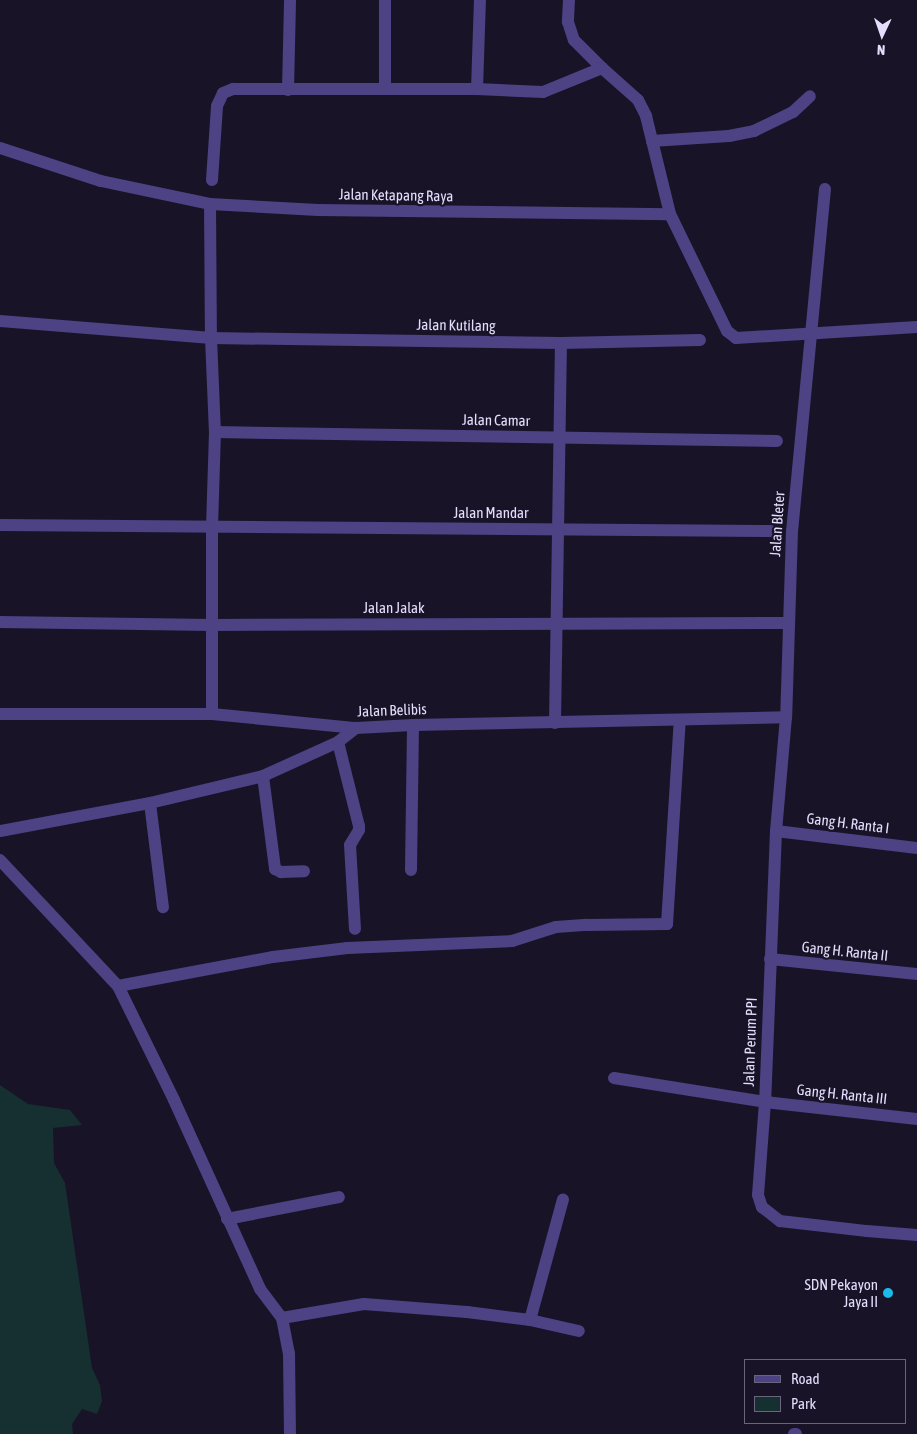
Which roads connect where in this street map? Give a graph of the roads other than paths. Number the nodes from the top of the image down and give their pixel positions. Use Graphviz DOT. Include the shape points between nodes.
graph roads {
  1 [pos="290,0"];
  2 [pos="385,0"];
  3 [pos="480,0"];
  4 [pos="569,0"];
  5 [pos="602,68"];
  6 [pos="385,89"];
  7 [pos="477,89"];
  8 [pos="288,90"];
  9 [pos="810,96"];
  10 [pos="652,141"];
  11 [pos="0,148"];
  12 [pos="212,180"];
  13 [pos="825,189"];
  14 [pos="210,204"];
  15 [pos="670,214"];
  16 [pos="0,321"];
  17 [pos="917,327"];
  18 [pos="811,334"];
  19 [pos="211,338"];
  20 [pos="700,340"];
  21 [pos="561,343"];
  22 [pos="214,432"];
  23 [pos="559,437"];
  24 [pos="777,441"];
  25 [pos="0,524"];
  26 [pos="212,528"];
  27 [pos="558,529"];
  28 [pos="771,531"];
  29 [pos="0,622"];
  30 [pos="788,623"];
  31 [pos="556,624"];
  32 [pos="211,625"];
  33 [pos="0,714"];
  34 [pos="212,714"];
  35 [pos="786,717"];
  36 [pos="680,720"];
  37 [pos="555,723"];
  38 [pos="413,725"];
  39 [pos="356,728"];
  40 [pos="338,742"];
  41 [pos="263,776"];
  42 [pos="150,803"];
  43 [pos="776,831"];
  44 [pos="0,832"];
  45 [pos="917,848"];
  46 [pos="0,860"];
  47 [pos="411,870"];
  48 [pos="304,871"];
  49 [pos="163,907"];
  50 [pos="356,929"];
  51 [pos="770,959"];
  52 [pos="917,974"];
  53 [pos="118,986"];
  54 [pos="614,1078"];
  55 [pos="765,1102"];
  56 [pos="916,1119"];
  57 [pos="339,1197"];
  58 [pos="563,1199"];
  59 [pos="227,1219"];
  60 [pos="917,1235"];
  61 [pos="282,1318"];
  62 [pos="530,1320"];
  63 [pos="579,1331"];
  64 [pos="290,1434"];
  1 -- 8 [label="street"];
  2 -- 6 [label="street"];
  3 -- 7 [label="street"];
  4 -- 5 [label="street" via="568,22 574,40"];
  5 -- 7 [label="street" via="543,92"];
  5 -- 10 [label="street" via="638,100"];
  6 -- 7 [label="street"];
  6 -- 8 [label="street"];
  8 -- 12 [label="street" via="241,89 224,93 217,106"];
  9 -- 10 [label="street" via="793,112 754,131 729,136"];
  10 -- 15 [label="street"];
  11 -- 14 [label="street, Jalan Ketapang Raya" via="102,181"];
  13 -- 18 [label="street, Jalan Bleter"];
  14 -- 15 [label="street, Jalan Ketapang Raya" via="318,210"];
  14 -- 19 [label="street"];
  15 -- 18 [label="street" via="727,331 736,338"];
  16 -- 19 [label="street, Jalan Kutilang"];
  17 -- 18 [label="street"];
  18 -- 30 [label="street, Jalan Bleter" via="792,531"];
  19 -- 21 [label="street, Jalan Kutilang"];
  19 -- 22 [label="street"];
  20 -- 21 [label="street, Jalan Kutilang"];
  21 -- 23 [label="street"];
  22 -- 23 [label="street, Jalan Camar"];
  22 -- 26 [label="street"];
  23 -- 24 [label="street, Jalan Camar"];
  23 -- 27 [label="street"];
  25 -- 26 [label="street, Jalan Mandar"];
  26 -- 27 [label="street, Jalan Mandar"];
  26 -- 32 [label="street"];
  27 -- 28 [label="street, Jalan Mandar"];
  27 -- 31 [label="street"];
  29 -- 32 [label="street, Jalan Jalak"];
  30 -- 31 [label="street, Jalan Jalak"];
  30 -- 35 [label="street, Jalan Bleter"];
  31 -- 32 [label="street, Jalan Jalak"];
  31 -- 37 [label="street"];
  32 -- 34 [label="street"];
  33 -- 34 [label="street, Jalan Belibis"];
  34 -- 39 [label="street, Jalan Belibis"];
  35 -- 36 [label="street, Jalan Belibis"];
  35 -- 43 [label="street, Jalan Perum PPI"];
  36 -- 37 [label="street, Jalan Belibis"];
  36 -- 53 [label="street" via="667,924 556,927 512,941 347,948 272,957"];
  37 -- 38 [label="street, Jalan Belibis"];
  38 -- 39 [label="street, Jalan Belibis"];
  38 -- 47 [label="street"];
  39 -- 40 [label="street"];
  40 -- 41 [label="street"];
  40 -- 50 [label="street" via="359,830 350,845"];
  41 -- 42 [label="street"];
  41 -- 48 [label="street" via="275,869 281,872"];
  42 -- 44 [label="street"];
  42 -- 49 [label="street"];
  43 -- 45 [label="street, Gang H. Ranta I"];
  43 -- 51 [label="street, Jalan Perum PPI"];
  46 -- 53 [label="street"];
  51 -- 52 [label="street, Gang H. Ranta II"];
  51 -- 55 [label="street, Jalan Perum PPI"];
  53 -- 59 [label="street"];
  54 -- 55 [label="street, Gang H. Ranta III"];
  55 -- 56 [label="street, Gang H. Ranta III"];
  55 -- 60 [label="street, Jalan Perum PPI" via="758,1195 766,1212 780,1220"];
  57 -- 59 [label="street"];
  58 -- 62 [label="street"];
  59 -- 61 [label="street" via="260,1289"];
  61 -- 62 [label="street" via="364,1304"];
  61 -- 64 [label="street" via="289,1353"];
  62 -- 63 [label="street"];
}
